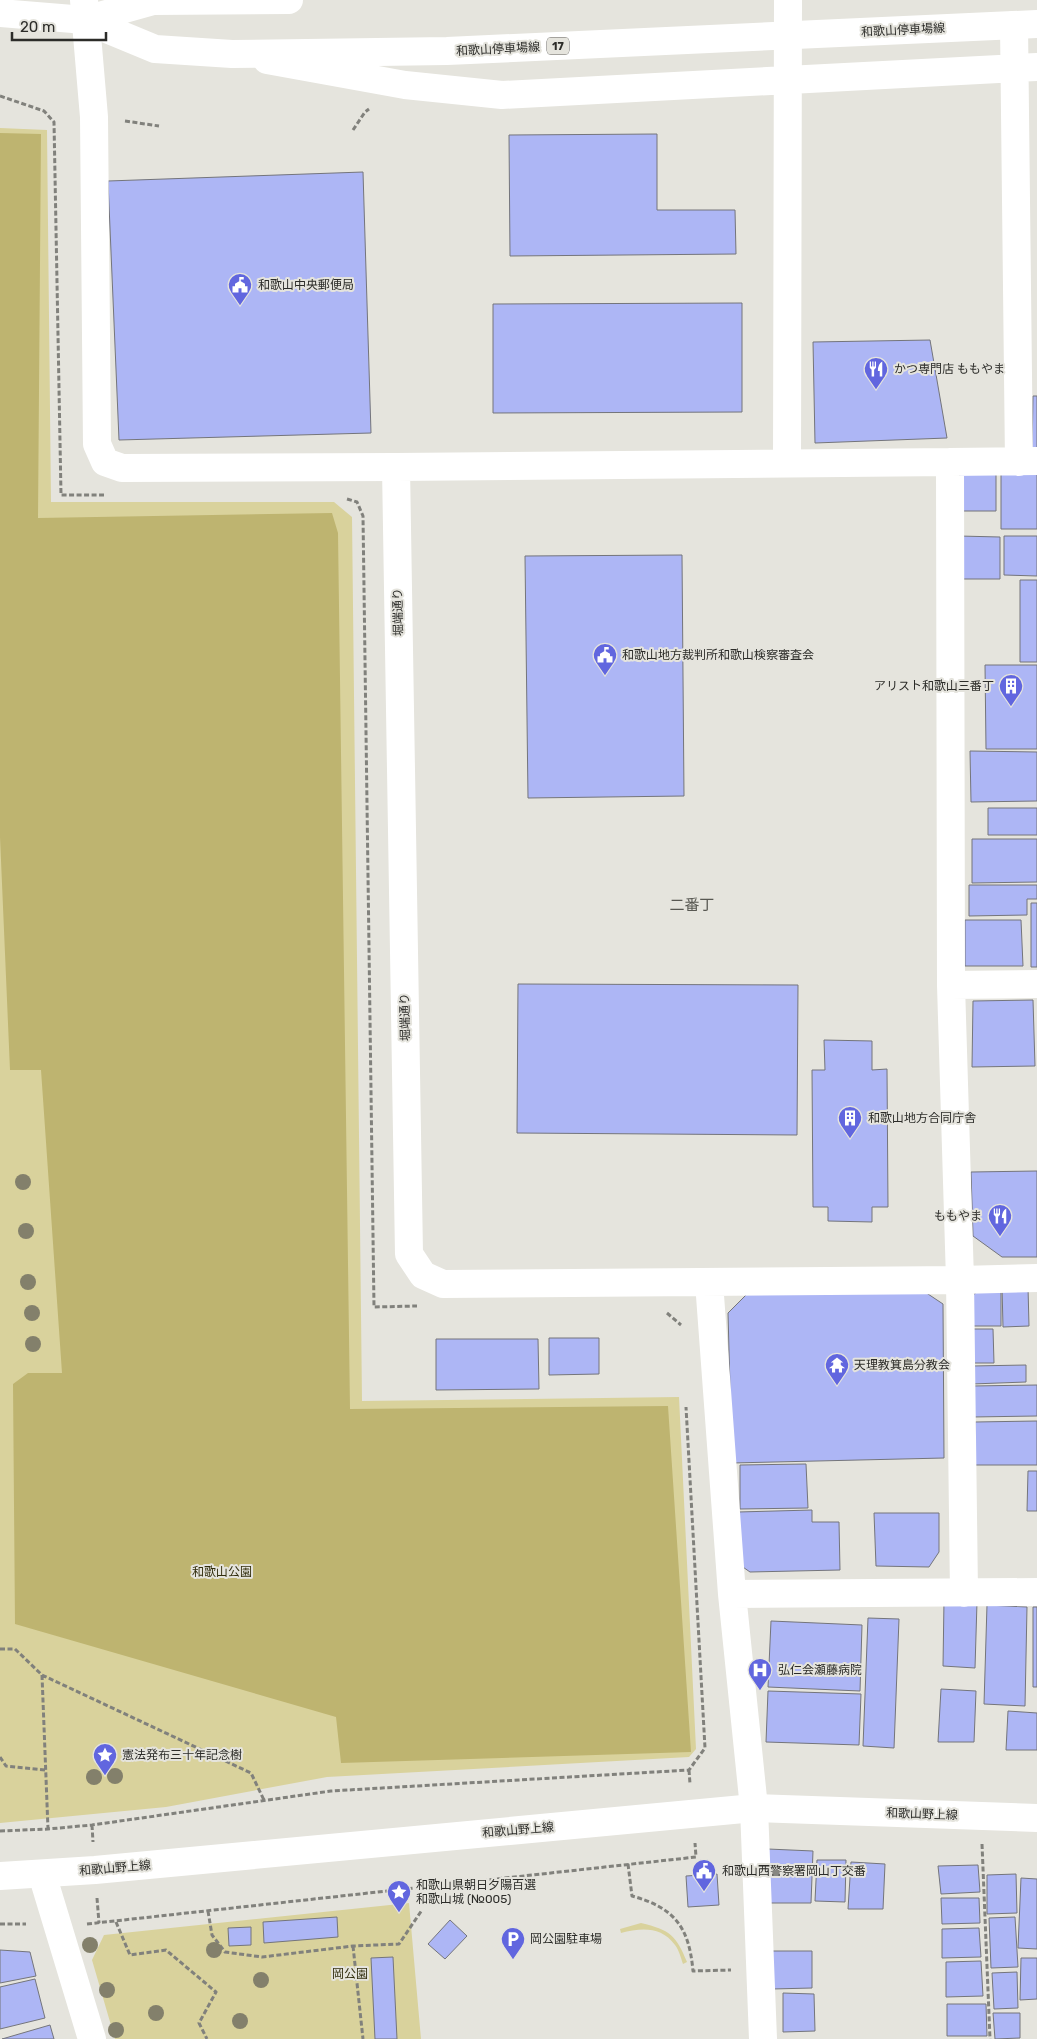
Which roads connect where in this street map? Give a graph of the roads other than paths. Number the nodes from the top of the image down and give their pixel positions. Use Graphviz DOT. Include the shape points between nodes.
graph roads {
  1 [pos="109,0"];
  2 [pos="289,0"];
  3 [pos="788,0"];
  4 [pos="84,10"];
  5 [pos="0,12"];
  6 [pos="1025,24"];
  7 [pos="788,35"];
  8 [pos="232,54"];
  9 [pos="1026,68"];
  10 [pos="788,80"];
  11 [pos="1028,267"];
  12 [pos="950,462"];
  13 [pos="1028,462"];
  14 [pos="786,463"];
  15 [pos="396,467"];
  16 [pos="1037,984"];
  17 [pos="951,985"];
  18 [pos="1037,1278"];
  19 [pos="960,1280"];
  20 [pos="709,1282"];
  21 [pos="964,1592"];
  22 [pos="1037,1592"];
  23 [pos="732,1594"];
  24 [pos="754,1808"];
  25 [pos="1037,1818"];
  26 [pos="42,1874"];
  27 [pos="0,1876"];
  28 [pos="92,2039"];
  29 [pos="763,2039"];
  1 -- 4 [label="street"];
  2 -- 4 [label="street, 和歌山停車場線 / 17" via="153,1"];
  3 -- 7 [label="street"];
  4 -- 5 [label="street, 和歌山停車場線 / 17"];
  4 -- 8 [label="street, 和歌山停車場線 / 17" via="155,49"];
  4 -- 15 [label="street" via="94,117 97,444 105,462 122,468"];
  6 -- 7 [label="street, 和歌山停車場線 / 17"];
  6 -- 9 [label="street"];
  7 -- 8 [label="street, 和歌山停車場線 / 17" via="447,51"];
  7 -- 10 [label="street"];
  8 -- 10 [label="street" via="405,85 502,95"];
  9 -- 10 [label="street"];
  9 -- 11 [label="street"];
  10 -- 14 [label="street"];
  11 -- 13 [label="street"];
  12 -- 13 [label="street"];
  12 -- 14 [label="street"];
  12 -- 17 [label="street"];
  14 -- 15 [label="street"];
  15 -- 20 [label="street, 堀端通り" via="409,1254 423,1275 443,1284"];
  16 -- 17 [label="street"];
  17 -- 19 [label="street"];
  18 -- 19 [label="street, 堀端通り"];
  19 -- 20 [label="street, 堀端通り"];
  19 -- 21 [label="street"];
  20 -- 23 [label="street"];
  21 -- 22 [label="street"];
  21 -- 23 [label="street"];
  23 -- 24 [label="street"];
  24 -- 25 [label="street, 和歌山野上線"];
  24 -- 26 [label="street, 和歌山野上線"];
  24 -- 29 [label="street"];
  26 -- 27 [label="street, 和歌山野上線"];
  26 -- 28 [label="street"];
}
